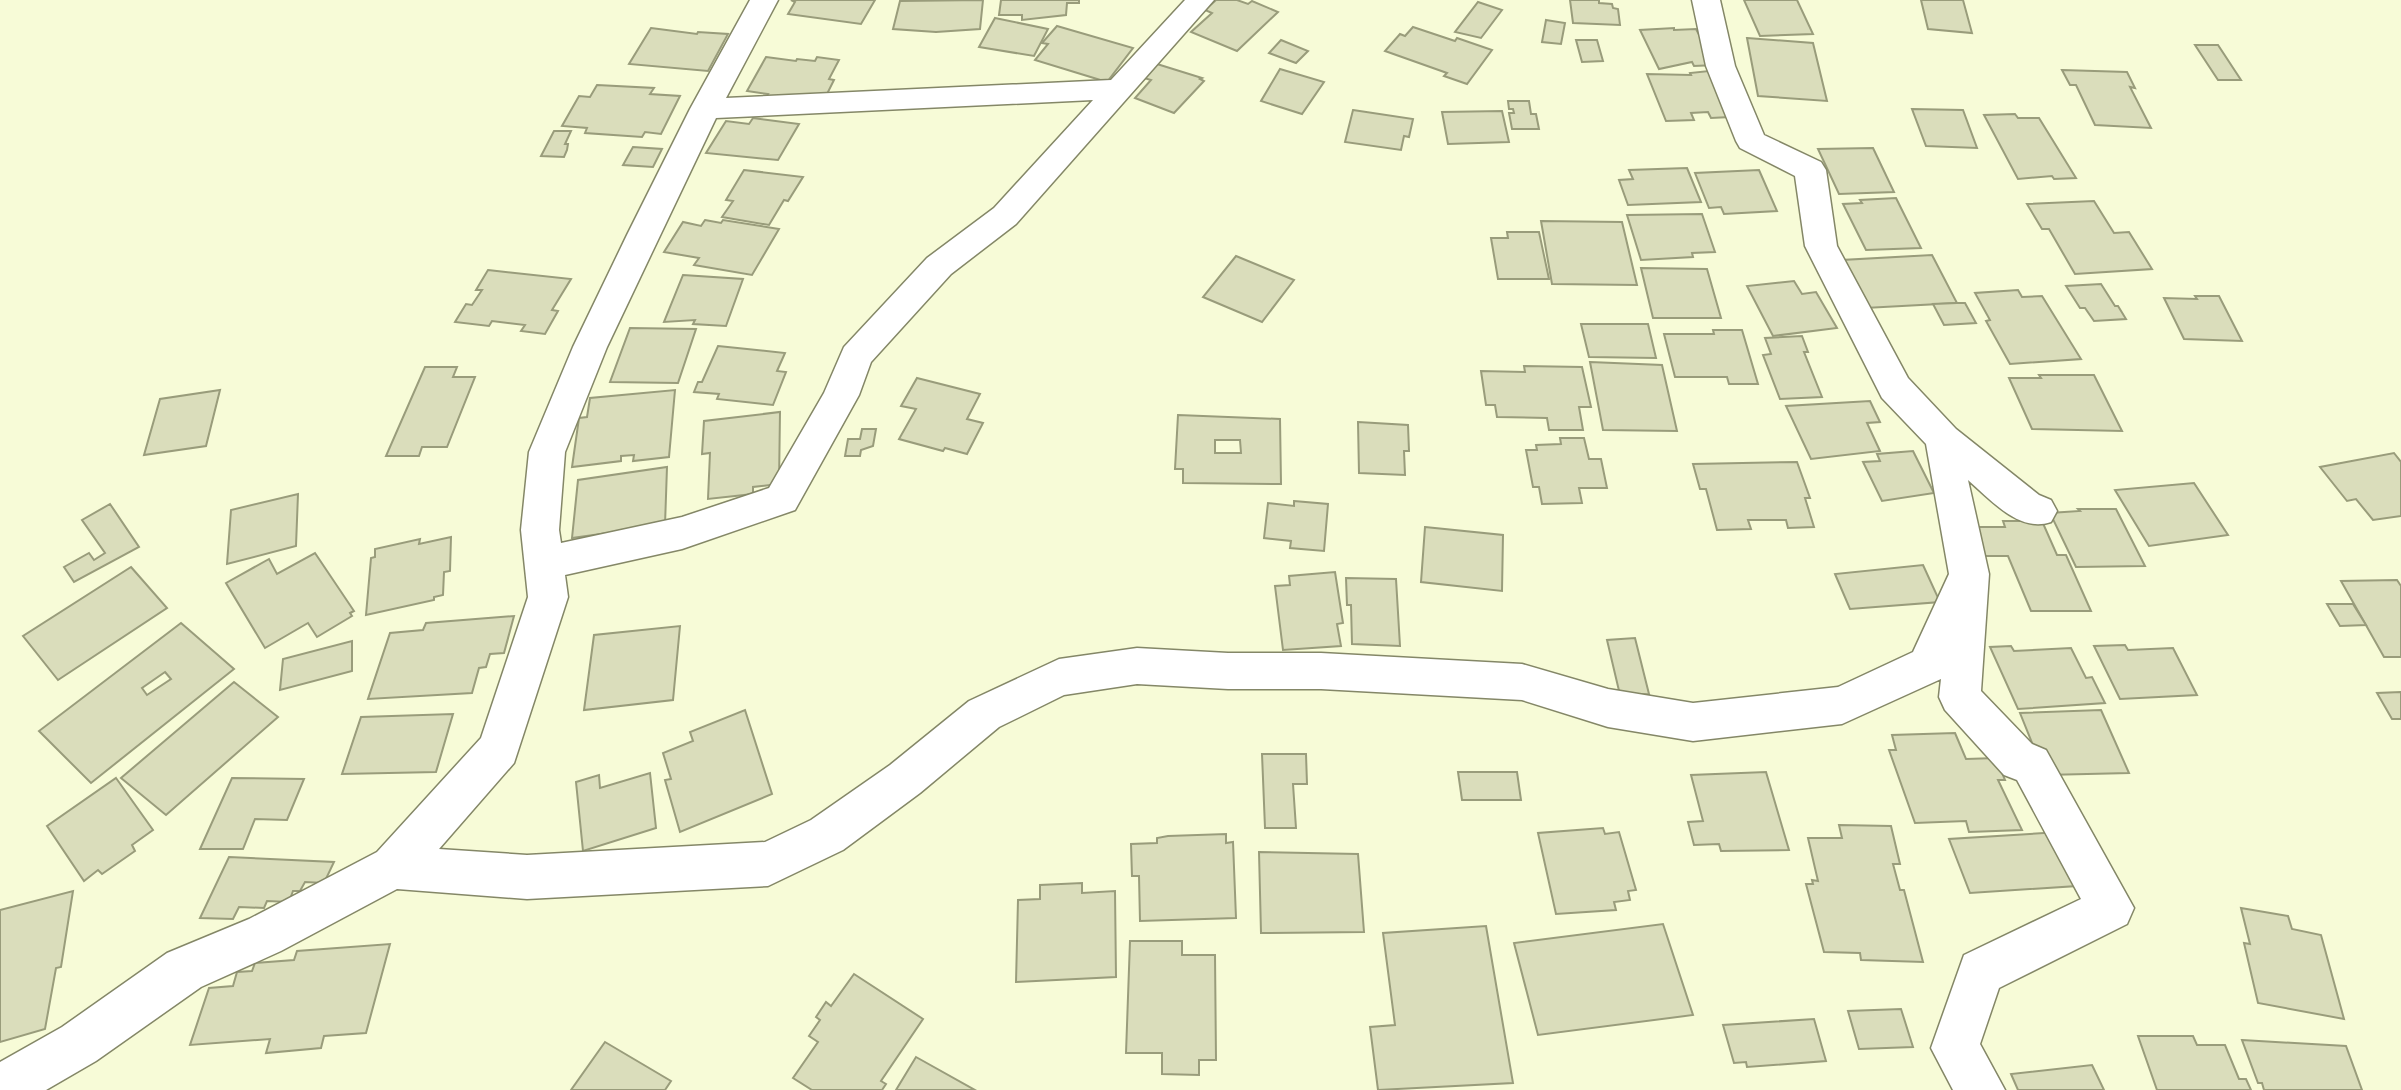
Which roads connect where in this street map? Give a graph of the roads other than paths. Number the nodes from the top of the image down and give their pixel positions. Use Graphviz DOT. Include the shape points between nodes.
graph roads {
  1 [pos="764,0"];
  2 [pos="1200,0"];
  3 [pos="1706,0"];
  4 [pos="1118,89"];
  5 [pos="705,109"];
  6 [pos="1944,439"];
  7 [pos="2038,511"];
  8 [pos="544,563"];
  9 [pos="1969,574"];
  10 [pos="393,867"];
  11 [pos="0,1089"];
  12 [pos="1981,1090"];
  1 -- 5 [label="street"];
  2 -- 4 [label="street"];
  3 -- 6 [label="street" via="1724,75 1751,141 1810,170 1821,246 1895,388"];
  4 -- 5 [label="street"];
  4 -- 8 [label="street" via="1004,216 939,266 856,356 841,396 782,499 682,533"];
  5 -- 8 [label="street" via="590,347 547,452 540,530"];
  6 -- 7 [label="street"];
  6 -- 9 [label="street"];
  8 -- 10 [label="street" via="548,597 499,749"];
  9 -- 10 [label="street" via="1928,665 1842,705 1693,722 1608,708 1522,682 1137,666 1059,677 984,713 905,779 827,835 768,864 527,877"];
  9 -- 12 [label="street" via="1960,697 2019,761 2031,764 2111,908 1981,972 1955,1048"];
  10 -- 11 [label="street" via="265,935 184,970 79,1044"];
}
